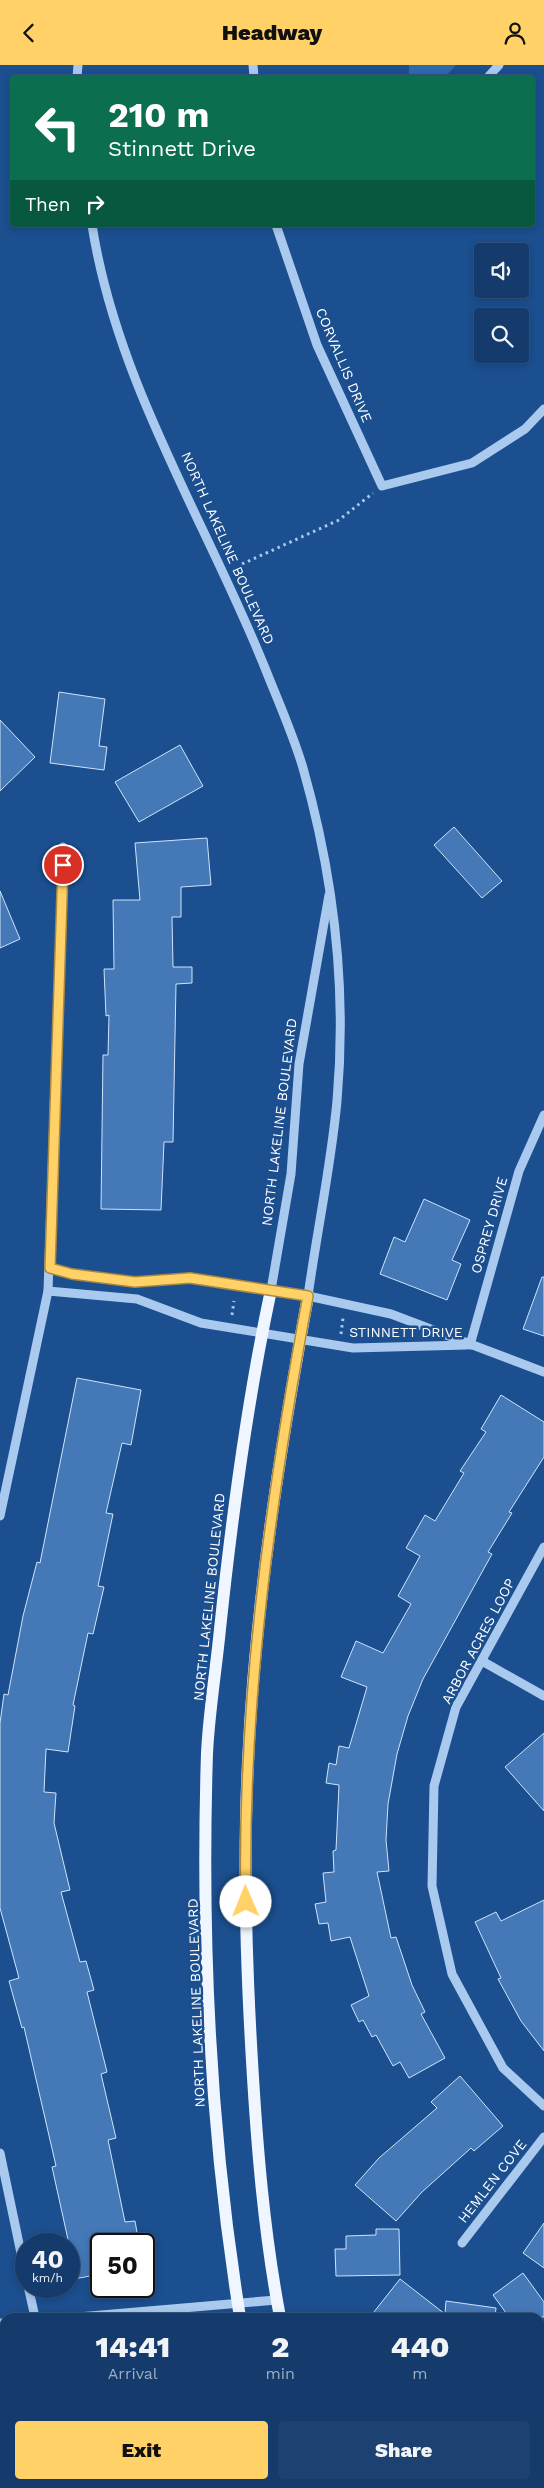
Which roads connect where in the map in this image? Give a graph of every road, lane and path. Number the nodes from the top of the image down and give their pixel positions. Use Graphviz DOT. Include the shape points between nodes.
graph roads {
  1 [pos="499,65"];
  2 [pos="490,75"];
  3 [pos="92,227"];
  4 [pos="277,227"];
  5 [pos="544,409"];
  6 [pos="382,485"];
  7 [pos="242,564"];
  8 [pos="63,847"];
  9 [pos="330,885"];
  10 [pos="544,1115"];
  11 [pos="50,1268"];
  12 [pos="271,1290"];
  13 [pos="48,1291"];
  14 [pos="308,1296"];
  15 [pos="234,1301"];
  16 [pos="232,1315"];
  17 [pos="344,1316"];
  18 [pos="262,1334"];
  19 [pos="340,1334"];
  20 [pos="300,1338"];
  21 [pos="470,1345"];
  22 [pos="544,1372"];
  23 [pos="0,1516"];
  24 [pos="544,1547"];
  25 [pos="482,1661"];
  26 [pos="544,1697"];
  27 [pos="544,2106"];
  28 [pos="544,2137"];
  29 [pos="0,2153"];
  30 [pos="17,2233"];
  31 [pos="462,2243"];
  32 [pos="31,2298"];
  33 [pos="276,2300"];
  34 [pos="238,2304"];
  35 [pos="34,2313"];
  36 [pos="127,2313"];
  37 [pos="239,2313"];
  38 [pos="279,2313"];
  1 -- 2 [label="street"];
  3 -- 9 [label="street, NORTH LAKELINE BOULEVARD" via="112,312 132,372 265,667 303,767"];
  4 -- 6 [label="street, CORVALLIS DRIVE" via="317,345"];
  5 -- 6 [label="street" via="525,429 472,463"];
  6 -- 7 [label="path" via="339,520"];
  8 -- 11 [label="street"];
  9 -- 12 [label="street, NORTH LAKELINE BOULEVARD" via="299,1064 291,1175"];
  9 -- 14 [label="street, NORTH LAKELINE BOULEVARD" via="338,936 341,1025 337,1103"];
  10 -- 21 [label="street, OSPREY DRIVE" via="519,1171"];
  11 -- 12 [label="street, STINNETT DRIVE" via="135,1282 190,1278"];
  11 -- 13 [label="street"];
  12 -- 14 [label="street, STINNETT DRIVE"];
  12 -- 18 [label="main road, NORTH LAKELINE BOULEVARD"];
  13 -- 18 [label="street, STINNETT DRIVE" via="137,1299 200,1323"];
  13 -- 23 [label="street"];
  14 -- 20 [label="main road, NORTH LAKELINE BOULEVARD"];
  14 -- 21 [label="street, STINNETT DRIVE" via="391,1314"];
  15 -- 16 [label="path"];
  17 -- 19 [label="path"];
  18 -- 20 [label="street, STINNETT DRIVE"];
  18 -- 34 [label="main road, NORTH LAKELINE BOULEVARD" via="232,1512 208,1750 206,1906 211,2053 219,2161"];
  20 -- 21 [label="street, STINNETT DRIVE" via="354,1348"];
  20 -- 33 [label="main road, NORTH LAKELINE BOULEVARD" via="278,1465 254,1668 247,1780 248,1991 259,2177"];
  21 -- 22 [label="street, STINNETT DRIVE"];
  24 -- 25 [label="street, ARBOR ACRES LOOP"];
  25 -- 26 [label="street"];
  25 -- 27 [label="street, ARBOR ACRES LOOP" via="456,1707 434,1787 432,1885 452,1974 503,2068"];
  28 -- 31 [label="street, HEMLEN COVE"];
  29 -- 30 [label="street"];
  32 -- 35 [label="street"];
  33 -- 34 [label="street"];
  33 -- 38 [label="main road, NORTH LAKELINE BOULEVARD"];
  34 -- 36 [label="street"];
  34 -- 37 [label="main road, NORTH LAKELINE BOULEVARD"];
}
